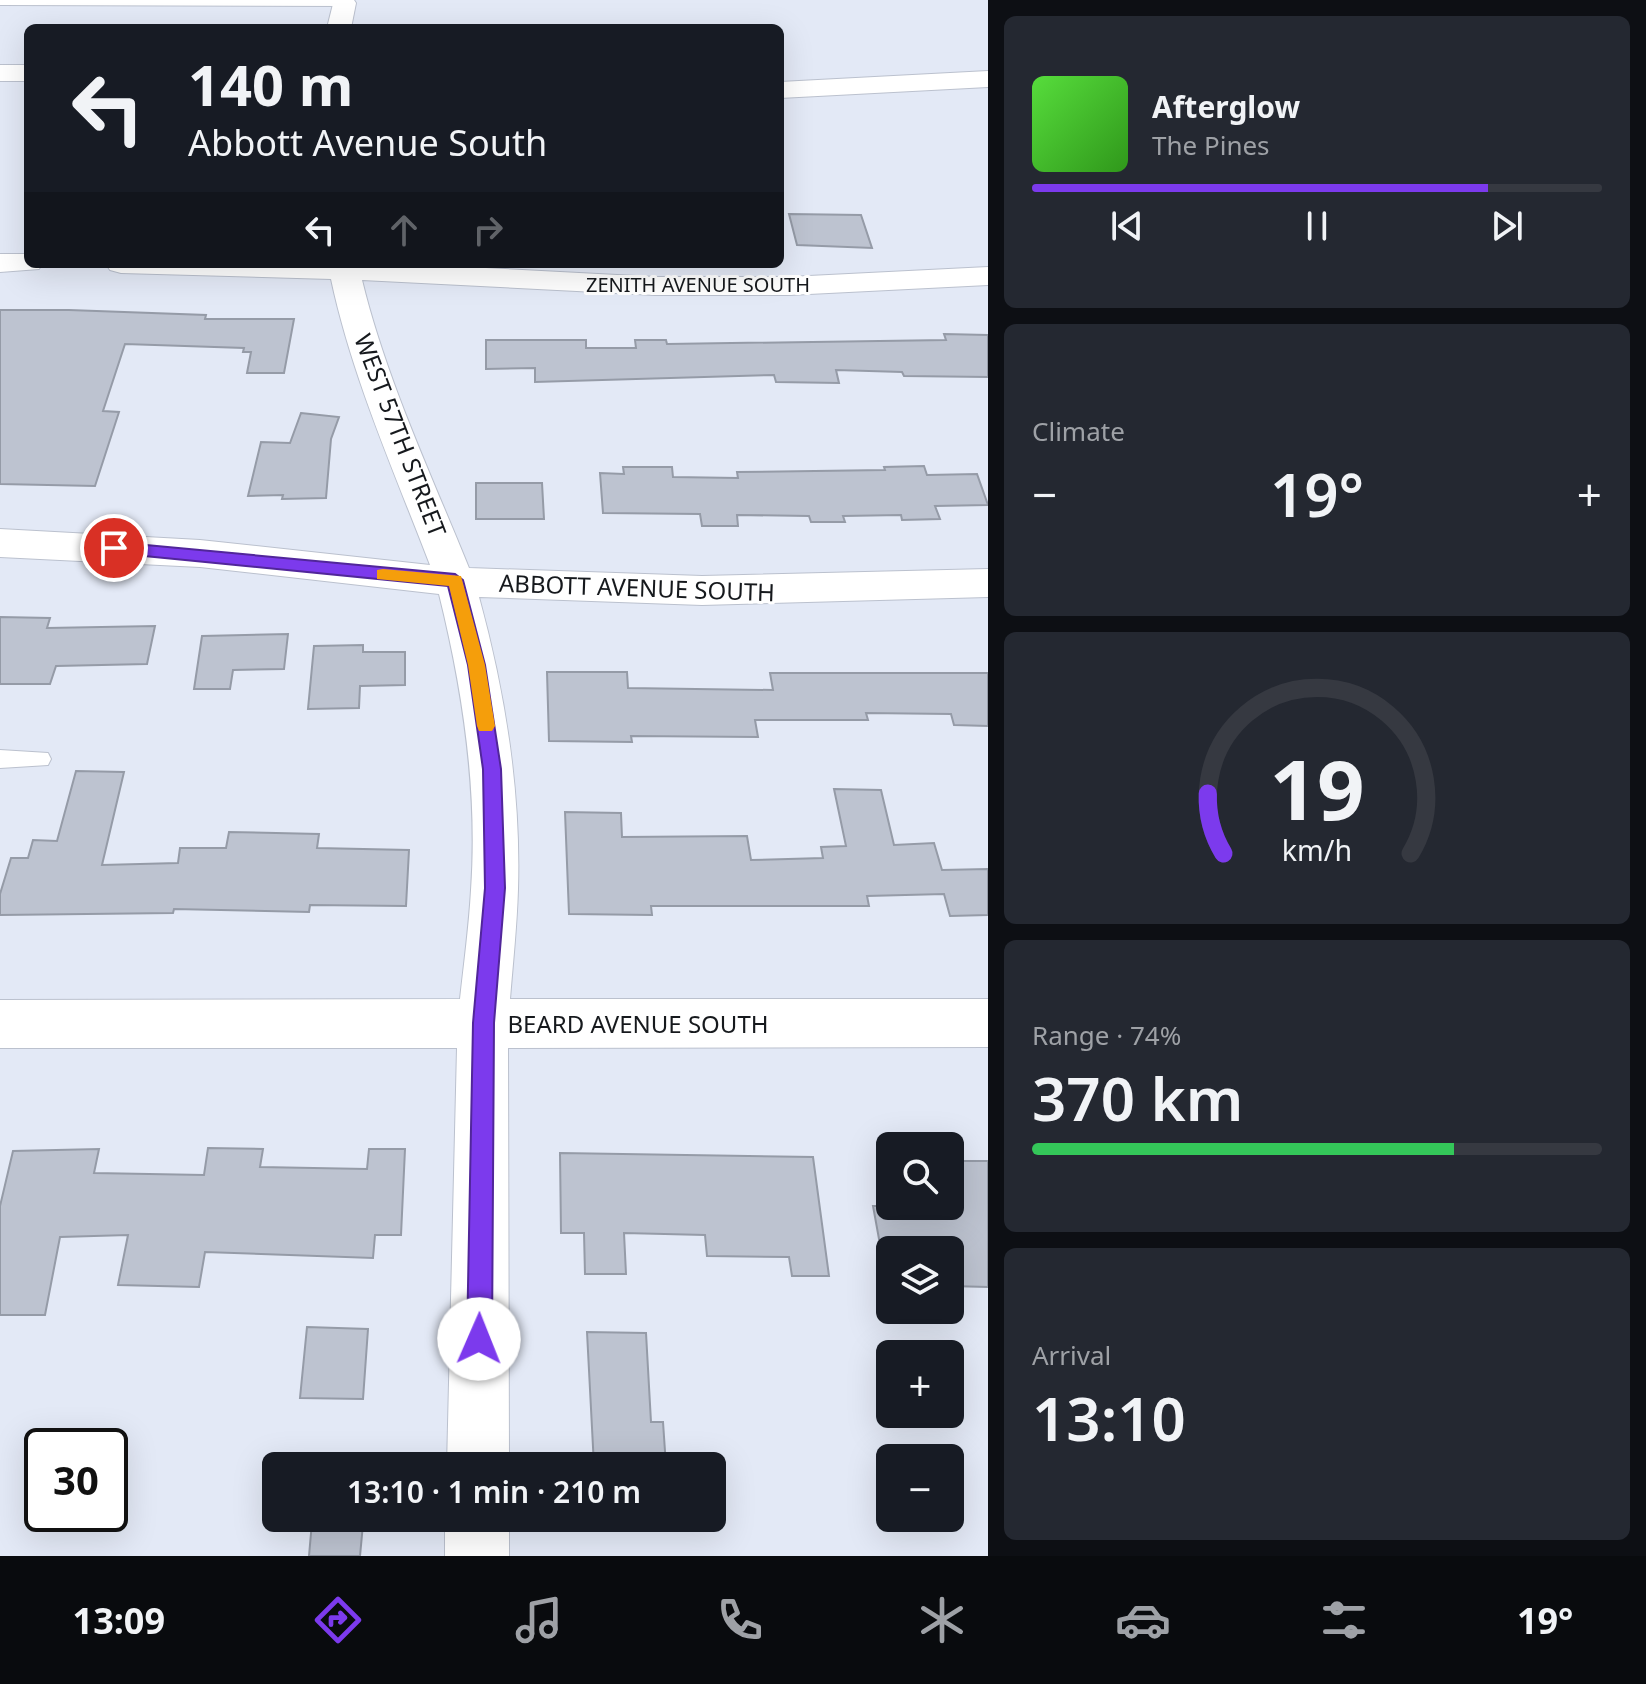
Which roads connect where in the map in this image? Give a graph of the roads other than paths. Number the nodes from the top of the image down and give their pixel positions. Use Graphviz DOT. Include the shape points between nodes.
graph roads {
  1 [pos="0,2"];
  2 [pos="344,3"];
  3 [pos="340,24"];
  4 [pos="0,73"];
  5 [pos="24,73"];
  6 [pos="988,79"];
  7 [pos="784,90"];
  8 [pos="0,263"];
  9 [pos="24,263"];
  10 [pos="344,268"];
  11 [pos="360,268"];
  12 [pos="988,276"];
  13 [pos="0,543"];
  14 [pos="455,580"];
  15 [pos="988,583"];
  16 [pos="0,759"];
  17 [pos="40,759"];
  18 [pos="483,1023"];
  19 [pos="988,1023"];
  20 [pos="0,1024"];
  21 [pos="478,1452"];
  22 [pos="477,1532"];
  23 [pos="477,1556"];
  1 -- 2 [label="lane"];
  2 -- 3 [label="street"];
  4 -- 5 [label="street"];
  6 -- 7 [label="street"];
  8 -- 9 [label="street"];
  10 -- 14 [label="street, WEST 57TH STREET" via="389,413"];
  11 -- 12 [label="street, ZENITH AVENUE SOUTH" via="655,286"];
  13 -- 14 [label="street, ABBOTT AVENUE SOUTH" via="215,555"];
  14 -- 15 [label="street, ABBOTT AVENUE SOUTH" via="803,592"];
  14 -- 18 [label="street, WEST 57TH STREET" via="477,665 492,769 495,888"];
  16 -- 17 [label="lane"];
  18 -- 19 [label="street, BEARD AVENUE SOUTH"];
  18 -- 20 [label="street, BEARD AVENUE SOUTH"];
  18 -- 21 [label="street, WEST 57TH STREET"];
  22 -- 23 [label="street"];
}
